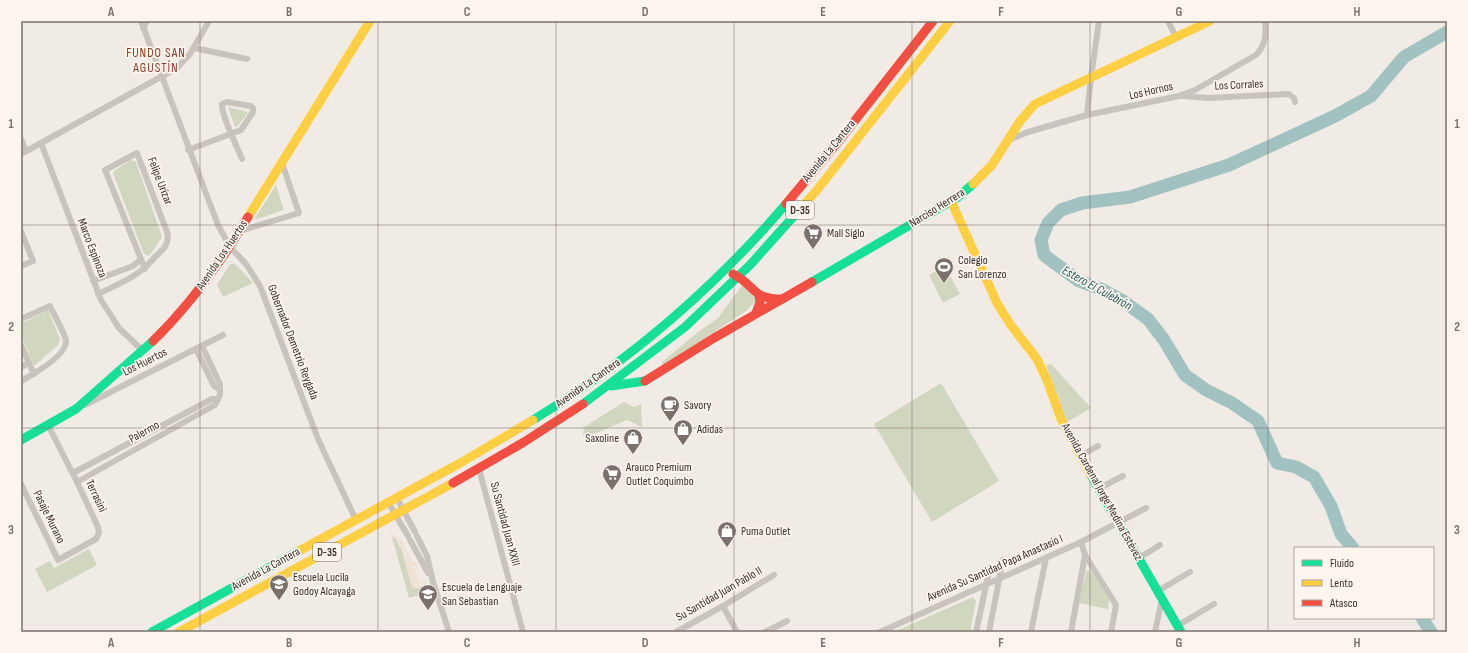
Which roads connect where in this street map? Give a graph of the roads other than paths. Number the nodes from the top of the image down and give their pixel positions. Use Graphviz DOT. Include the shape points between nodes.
graph roads {
  1 [pos="141,21"];
  2 [pos="148,21"];
  3 [pos="209,21"];
  4 [pos="370,21"];
  5 [pos="933,21"];
  6 [pos="950,21"];
  7 [pos="1100,21"];
  8 [pos="1168,21"];
  9 [pos="1210,21"];
  10 [pos="1264,21"];
  11 [pos="143,28"];
  12 [pos="1176,37"];
  13 [pos="194,48"];
  14 [pos="247,59"];
  15 [pos="161,77"];
  16 [pos="1091,77"];
  17 [pos="1179,96"];
  18 [pos="1295,102"];
  19 [pos="1087,116"];
  20 [pos="231,134"];
  21 [pos="21,139"];
  22 [pos="1009,140"];
  23 [pos="41,143"];
  24 [pos="188,150"];
  25 [pos="24,152"];
  26 [pos="242,159"];
  27 [pos="282,163"];
  28 [pos="951,201"];
  29 [pos="21,231"];
  30 [pos="238,232"];
  31 [pos="230,247"];
  32 [pos="140,260"];
  33 [pos="21,266"];
  34 [pos="145,269"];
  35 [pos="725,270"];
  36 [pos="739,276"];
  37 [pos="93,281"];
  38 [pos="98,294"];
  39 [pos="759,296"];
  40 [pos="782,299"];
  41 [pos="756,313"];
  42 [pos="21,319"];
  43 [pos="223,335"];
  44 [pos="21,345"];
  45 [pos="202,346"];
  46 [pos="196,349"];
  47 [pos="142,350"];
  48 [pos="624,358"];
  49 [pos="29,363"];
  50 [pos="21,367"];
  51 [pos="628,371"];
  52 [pos="34,374"];
  53 [pos="21,381"];
  54 [pos="645,381"];
  55 [pos="606,387"];
  56 [pos="219,389"];
  57 [pos="218,398"];
  58 [pos="76,409"];
  59 [pos="48,425"];
  60 [pos="21,440"];
  61 [pos="1098,446"];
  62 [pos="1080,456"];
  63 [pos="478,469"];
  64 [pos="73,472"];
  65 [pos="1123,476"];
  66 [pos="77,482"];
  67 [pos="21,484"];
  68 [pos="1098,489"];
  69 [pos="393,500"];
  70 [pos="1146,508"];
  71 [pos="399,513"];
  72 [pos="356,520"];
  73 [pos="1119,523"];
  74 [pos="1081,542"];
  75 [pos="1160,544"];
  76 [pos="1085,555"];
  77 [pos="1046,558"];
  78 [pos="1139,558"];
  79 [pos="58,560"];
  80 [pos="1003,560"];
  81 [pos="990,567"];
  82 [pos="1190,572"];
  83 [pos="774,575"];
  84 [pos="999,579"];
  85 [pos="433,582"];
  86 [pos="986,586"];
  87 [pos="1160,595"];
  88 [pos="1214,604"];
  89 [pos="723,606"];
  90 [pos="787,621"];
  91 [pos="1179,629"];
  92 [pos="152,632"];
  93 [pos="179,632"];
  94 [pos="449,632"];
  95 [pos="523,632"];
  96 [pos="676,632"];
  97 [pos="737,632"];
  98 [pos="765,632"];
  99 [pos="880,632"];
  100 [pos="976,632"];
  101 [pos="989,632"];
  102 [pos="1031,632"];
  103 [pos="1071,632"];
  104 [pos="1111,632"];
  105 [pos="1155,632"];
  1 -- 11 [label="street, Gobernador Demetrio Reygada"];
  2 -- 11 [label="street"];
  3 -- 13 [label="street"];
  4 -- 27 [label="main road, Avenida Los Huertos"];
  5 -- 35 [label="main road, Avenida La Cantera / D-35" via="803,184"];
  6 -- 36 [label="main road, Avenida La Cantera / D-35" via="817,190"];
  7 -- 16 [label="street"];
  8 -- 12 [label="street"];
  9 -- 12 [label="main road, Narciso Herrera"];
  10 -- 17 [label="street, Los Hornos" via="1265,39 1256,55 1195,90"];
  11 -- 15 [label="street, Gobernador Demetrio Reygada"];
  12 -- 16 [label="main road, Narciso Herrera"];
  13 -- 14 [label="street"];
  13 -- 15 [label="street" via="182,64"];
  15 -- 23 [label="street"];
  15 -- 24 [label="street, Gobernador Demetrio Reygada"];
  16 -- 19 [label="street"];
  16 -- 22 [label="main road, Narciso Herrera" via="1035,104 1021,118"];
  17 -- 18 [label="street, Los Corrales" via="1208,98 1289,94"];
  17 -- 19 [label="street, Los Hornos"];
  19 -- 22 [label="street, Los Hornos" via="1028,132"];
  20 -- 20 [label="street" via="241,130 253,109 249,106 223,103 221,107"];
  20 -- 24 [label="street"];
  20 -- 26 [label="street"];
  21 -- 25 [label="street"];
  22 -- 28 [label="main road, Narciso Herrera" via="987,172"];
  23 -- 25 [label="street"];
  23 -- 37 [label="street, Marco Espinoza"];
  24 -- 31 [label="street, Gobernador Demetrio Reygada" via="218,225"];
  27 -- 30 [label="main road, Avenida Los Huertos"];
  27 -- 30 [label="street" via="299,213"];
  28 -- 40 [label="main road, Narciso Herrera"];
  28 -- 62 [label="main road, Avenida Cardenal Jorge Medina Estévez" via="997,303 1037,359 1061,419"];
  29 -- 33 [label="street" via="34,261"];
  30 -- 31 [label="main road, Avenida Los Huertos"];
  31 -- 47 [label="main road, Avenida Los Huertos" via="190,302"];
  31 -- 72 [label="street, Gobernador Demetrio Reygada" via="246,264 260,286 318,439"];
  32 -- 34 [label="street, Felipe Urízar"];
  32 -- 34 [label="street, Felipe Urízar" via="105,170 137,153 168,236 166,246"];
  32 -- 37 [label="street" via="133,266"];
  34 -- 38 [label="street, Felipe Urízar"];
  35 -- 36 [label="main road"];
  35 -- 48 [label="main road, Avenida La Cantera / D-35" via="673,319"];
  36 -- 39 [label="main road"];
  36 -- 51 [label="main road, Avenida La Cantera / D-35" via="685,327"];
  37 -- 38 [label="street, Marco Espinoza"];
  38 -- 47 [label="street, Marco Espinoza" via="116,324"];
  39 -- 40 [label="main road"];
  39 -- 41 [label="main road" via="760,302"];
  40 -- 41 [label="main road, Narciso Herrera"];
  41 -- 54 [label="main road, Narciso Herrera"];
  42 -- 52 [label="street" via="50,306 66,340 60,353"];
  43 -- 45 [label="street, Los Huertos"];
  44 -- 49 [label="street"];
  45 -- 46 [label="street, Los Huertos"];
  45 -- 56 [label="street" via="220,384"];
  46 -- 56 [label="street" via="214,386"];
  46 -- 58 [label="street, Los Huertos"];
  47 -- 58 [label="main road, Avenida Los Huertos"];
  48 -- 51 [label="main road"];
  48 -- 69 [label="main road, Avenida La Cantera / D-35" via="573,395"];
  49 -- 50 [label="street"];
  49 -- 52 [label="street"];
  51 -- 54 [label="main road" via="637,380"];
  51 -- 55 [label="main road, Avenida La Cantera / D-35"];
  52 -- 53 [label="street"];
  54 -- 55 [label="main road"];
  55 -- 63 [label="main road, Avenida La Cantera / D-35" via="546,428"];
  56 -- 57 [label="street"];
  57 -- 64 [label="street, Palermo"];
  57 -- 66 [label="street, Palermo" via="215,405"];
  58 -- 59 [label="main road, Avenida Los Huertos"];
  59 -- 60 [label="main road, Avenida Los Huertos"];
  59 -- 64 [label="street, Terrasini"];
  61 -- 62 [label="street"];
  62 -- 68 [label="main road, Avenida Cardenal Jorge Medina Estévez"];
  63 -- 71 [label="main road, Avenida La Cantera / D-35"];
  63 -- 95 [label="street, Su Santidad Juan XXIII"];
  64 -- 66 [label="street, Terrasini"];
  65 -- 68 [label="street"];
  66 -- 79 [label="street, Terrasini" via="99,533 94,541"];
  67 -- 79 [label="street, Pasaje Murano"];
  68 -- 73 [label="main road, Avenida Cardenal Jorge Medina Estévez"];
  69 -- 71 [label="street"];
  69 -- 71 [label="street"];
  69 -- 72 [label="main road, Avenida La Cantera / D-35"];
  70 -- 73 [label="street, Avenida Su Santidad Papa Anastasio I"];
  71 -- 85 [label="street" via="409,538"];
  71 -- 85 [label="street" via="416,534 427,556"];
  71 -- 93 [label="main road, Avenida La Cantera / D-35"];
  72 -- 92 [label="main road, Avenida La Cantera / D-35"];
  73 -- 74 [label="street, Avenida Su Santidad Papa Anastasio I"];
  73 -- 78 [label="main road, Avenida Cardenal Jorge Medina Estévez"];
  74 -- 76 [label="street"];
  74 -- 77 [label="street, Avenida Su Santidad Papa Anastasio I"];
  75 -- 78 [label="street"];
  76 -- 103 [label="street"];
  76 -- 104 [label="street" via="1116,605"];
  77 -- 84 [label="street, Avenida Su Santidad Papa Anastasio I"];
  77 -- 102 [label="street"];
  78 -- 87 [label="main road, Avenida Cardenal Jorge Medina Estévez"];
  80 -- 84 [label="street"];
  81 -- 86 [label="street"];
  82 -- 87 [label="street"];
  83 -- 89 [label="street, Su Santidad Juan Pablo II"];
  84 -- 86 [label="street, Avenida Su Santidad Papa Anastasio I"];
  84 -- 101 [label="street"];
  85 -- 94 [label="street"];
  86 -- 99 [label="street, Avenida Su Santidad Papa Anastasio I"];
  86 -- 100 [label="street"];
  87 -- 91 [label="main road, Avenida Cardenal Jorge Medina Estévez"];
  87 -- 105 [label="street"];
  88 -- 91 [label="street"];
  89 -- 96 [label="street, Su Santidad Juan Pablo II"];
  89 -- 97 [label="street"];
  90 -- 98 [label="street"];
}
